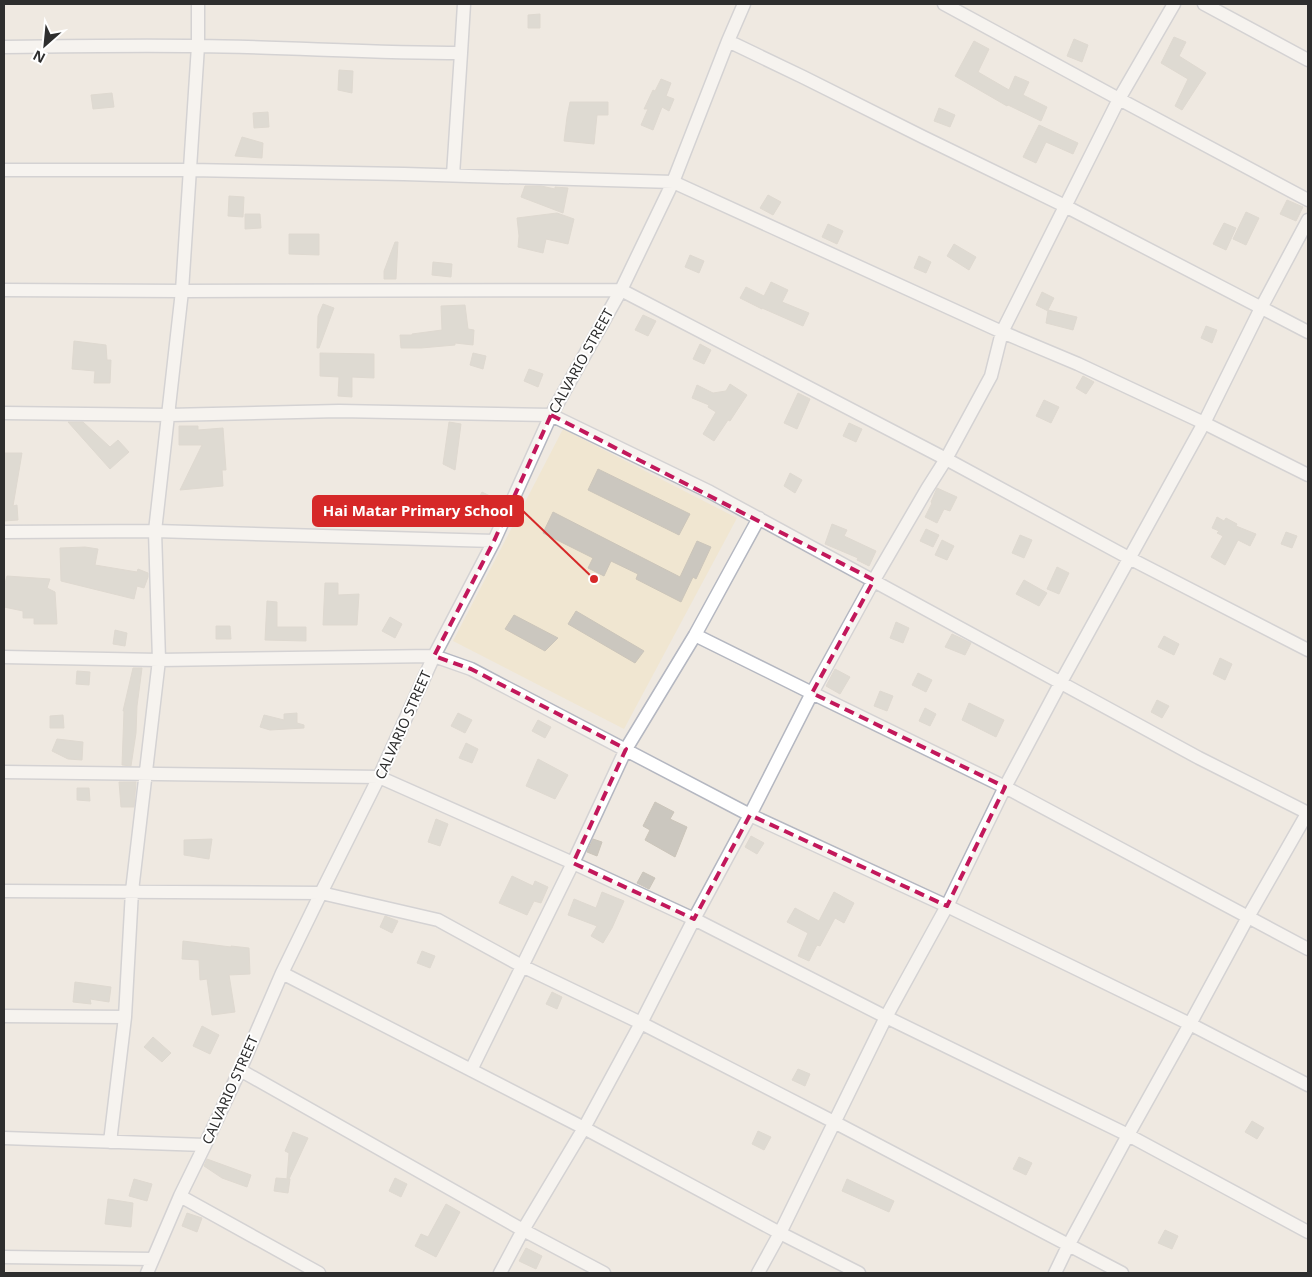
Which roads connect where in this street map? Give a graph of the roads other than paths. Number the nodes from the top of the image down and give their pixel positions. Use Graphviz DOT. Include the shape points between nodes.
graph roads {
  1 [pos="198,4"];
  2 [pos="464,4"];
  3 [pos="744,4"];
  4 [pos="944,4"];
  5 [pos="1174,4"];
  6 [pos="1204,4"];
  7 [pos="728,41"];
  8 [pos="198,46"];
  9 [pos="4,47"];
  10 [pos="461,53"];
  11 [pos="1308,60"];
  12 [pos="1119,99"];
  13 [pos="4,170"];
  14 [pos="190,170"];
  15 [pos="453,175"];
  16 [pos="673,182"];
  17 [pos="1308,200"];
  18 [pos="1065,206"];
  19 [pos="1308,220"];
  20 [pos="4,290"];
  21 [pos="621,290"];
  22 [pos="182,291"];
  23 [pos="1261,308"];
  24 [pos="1002,332"];
  25 [pos="1308,332"];
  26 [pos="4,413"];
  27 [pos="168,415"];
  28 [pos="551,415"];
  29 [pos="1204,423"];
  30 [pos="946,459"];
  31 [pos="1308,475"];
  32 [pos="759,518"];
  33 [pos="155,531"];
  34 [pos="4,532"];
  35 [pos="494,541"];
  36 [pos="1129,558"];
  37 [pos="874,580"];
  38 [pos="695,635"];
  39 [pos="1308,650"];
  40 [pos="434,656"];
  41 [pos="4,657"];
  42 [pos="159,660"];
  43 [pos="1061,682"];
  44 [pos="812,694"];
  45 [pos="626,750"];
  46 [pos="4,772"];
  47 [pos="146,774"];
  48 [pos="380,777"];
  49 [pos="1005,787"];
  50 [pos="1308,813"];
  51 [pos="750,815"];
  52 [pos="573,863"];
  53 [pos="4,891"];
  54 [pos="132,891"];
  55 [pos="321,893"];
  56 [pos="947,906"];
  57 [pos="1248,917"];
  58 [pos="694,919"];
  59 [pos="1308,949"];
  60 [pos="522,966"];
  61 [pos="282,973"];
  62 [pos="4,1016"];
  63 [pos="125,1017"];
  64 [pos="886,1017"];
  65 [pos="641,1023"];
  66 [pos="1190,1024"];
  67 [pos="240,1070"];
  68 [pos="471,1070"];
  69 [pos="1308,1085"];
  70 [pos="834,1122"];
  71 [pos="584,1128"];
  72 [pos="1128,1135"];
  73 [pos="4,1138"];
  74 [pos="110,1142"];
  75 [pos="205,1144"];
  76 [pos="180,1196"];
  77 [pos="523,1230"];
  78 [pos="1308,1232"];
  79 [pos="780,1233"];
  80 [pos="1068,1246"];
  81 [pos="4,1257"];
  82 [pos="152,1259"];
  83 [pos="147,1273"];
  84 [pos="319,1273"];
  85 [pos="500,1273"];
  86 [pos="604,1273"];
  87 [pos="758,1273"];
  88 [pos="859,1273"];
  89 [pos="1055,1273"];
  90 [pos="1122,1273"];
  1 -- 8 [label="street"];
  2 -- 10 [label="street"];
  3 -- 7 [label="street, CALVARIO STREET"];
  4 -- 12 [label="street"];
  5 -- 12 [label="street"];
  6 -- 11 [label="street"];
  7 -- 16 [label="street, CALVARIO STREET"];
  7 -- 18 [label="street"];
  8 -- 9 [label="street"];
  8 -- 10 [label="street"];
  8 -- 14 [label="street"];
  10 -- 15 [label="street"];
  12 -- 17 [label="street"];
  12 -- 18 [label="street"];
  13 -- 14 [label="street"];
  14 -- 15 [label="street"];
  14 -- 22 [label="street"];
  15 -- 16 [label="street"];
  16 -- 21 [label="street, CALVARIO STREET"];
  16 -- 24 [label="street"];
  18 -- 23 [label="street"];
  18 -- 24 [label="street"];
  19 -- 23 [label="street"];
  20 -- 22 [label="street"];
  21 -- 22 [label="street"];
  21 -- 28 [label="street, CALVARIO STREET"];
  21 -- 30 [label="street"];
  22 -- 27 [label="street"];
  23 -- 25 [label="street"];
  23 -- 29 [label="street"];
  24 -- 29 [label="street"];
  24 -- 30 [label="street" via="991,376"];
  26 -- 27 [label="street"];
  27 -- 28 [label="street" via="339,411"];
  27 -- 33 [label="street"];
  28 -- 32 [label="street"];
  28 -- 35 [label="street, CALVARIO STREET"];
  29 -- 31 [label="street"];
  29 -- 36 [label="street"];
  30 -- 36 [label="street"];
  30 -- 37 [label="street"];
  32 -- 37 [label="street"];
  32 -- 38 [label="street"];
  33 -- 34 [label="street"];
  33 -- 35 [label="street"];
  33 -- 42 [label="street"];
  35 -- 40 [label="street, CALVARIO STREET"];
  36 -- 39 [label="street"];
  36 -- 43 [label="street"];
  37 -- 43 [label="street"];
  37 -- 44 [label="street"];
  38 -- 44 [label="street"];
  38 -- 45 [label="street"];
  40 -- 42 [label="street"];
  40 -- 45 [label="street" via="471,669"];
  40 -- 48 [label="street, CALVARIO STREET"];
  41 -- 42 [label="street"];
  42 -- 47 [label="street"];
  43 -- 49 [label="street"];
  43 -- 50 [label="street"];
  44 -- 49 [label="street"];
  44 -- 51 [label="street"];
  45 -- 51 [label="street"];
  45 -- 52 [label="street"];
  46 -- 47 [label="street"];
  47 -- 48 [label="street"];
  47 -- 54 [label="street"];
  48 -- 52 [label="street"];
  48 -- 55 [label="street, CALVARIO STREET"];
  49 -- 56 [label="street"];
  49 -- 57 [label="street"];
  50 -- 57 [label="street"];
  51 -- 56 [label="street"];
  51 -- 58 [label="street"];
  52 -- 58 [label="street"];
  52 -- 60 [label="street"];
  53 -- 54 [label="street"];
  54 -- 55 [label="street"];
  54 -- 63 [label="street"];
  55 -- 60 [label="street" via="438,920"];
  55 -- 61 [label="street, CALVARIO STREET"];
  56 -- 64 [label="street"];
  56 -- 66 [label="street"];
  57 -- 59 [label="street"];
  57 -- 66 [label="street"];
  58 -- 64 [label="street"];
  58 -- 65 [label="street"];
  60 -- 65 [label="street"];
  60 -- 68 [label="street"];
  61 -- 67 [label="street, CALVARIO STREET"];
  61 -- 68 [label="street"];
  62 -- 63 [label="street"];
  63 -- 74 [label="street"];
  64 -- 70 [label="street"];
  64 -- 72 [label="street"];
  65 -- 70 [label="street"];
  65 -- 71 [label="street"];
  66 -- 69 [label="street"];
  66 -- 72 [label="street"];
  67 -- 75 [label="street, CALVARIO STREET"];
  67 -- 77 [label="street"];
  68 -- 71 [label="street"];
  70 -- 79 [label="street"];
  70 -- 80 [label="street"];
  71 -- 77 [label="street"];
  71 -- 79 [label="street"];
  72 -- 78 [label="street"];
  72 -- 80 [label="street"];
  73 -- 74 [label="street"];
  74 -- 75 [label="street"];
  75 -- 76 [label="street, CALVARIO STREET"];
  76 -- 82 [label="street, CALVARIO STREET"];
  76 -- 84 [label="street"];
  77 -- 85 [label="street"];
  77 -- 86 [label="street"];
  79 -- 87 [label="street"];
  79 -- 88 [label="street"];
  80 -- 89 [label="street"];
  80 -- 90 [label="street"];
  81 -- 82 [label="street"];
  82 -- 83 [label="street, CALVARIO STREET"];
}
